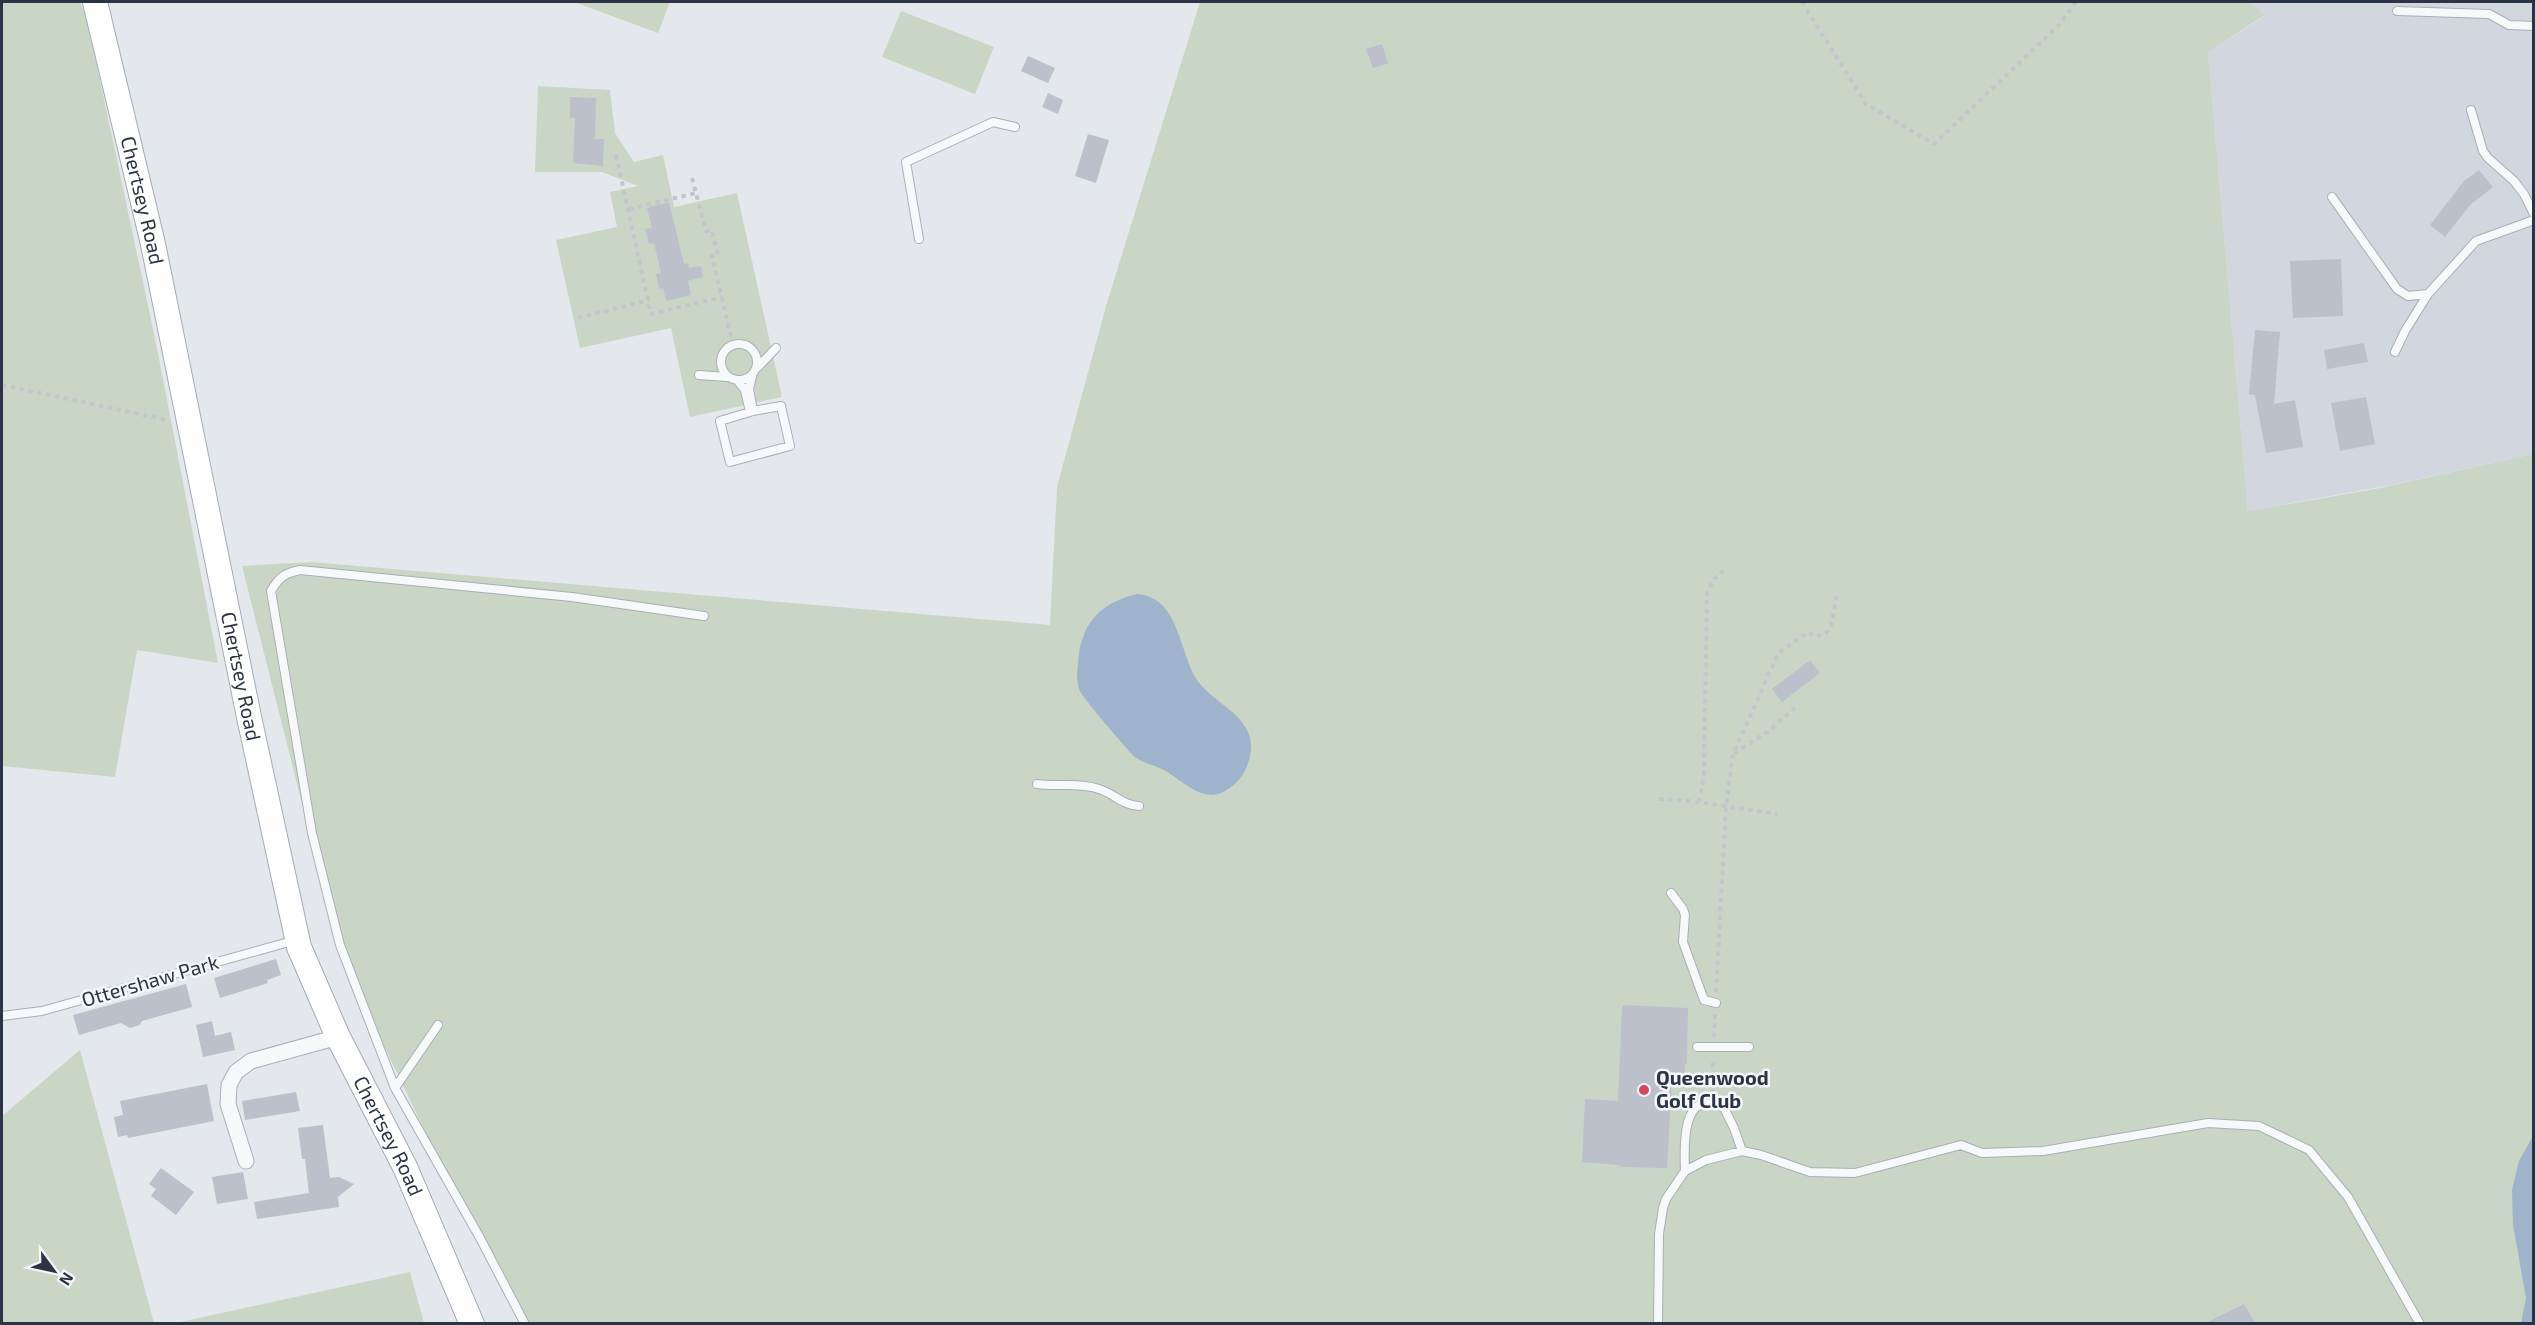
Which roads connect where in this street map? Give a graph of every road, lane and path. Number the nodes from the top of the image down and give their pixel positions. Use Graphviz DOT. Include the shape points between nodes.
graph roads {
  1 [pos="95,2"];
  2 [pos="1802,2"];
  3 [pos="2076,2"];
  4 [pos="2397,11"];
  5 [pos="2534,26"];
  6 [pos="2471,110"];
  7 [pos="1015,127"];
  8 [pos="616,155"];
  9 [pos="692,178"];
  10 [pos="696,193"];
  11 [pos="2332,197"];
  12 [pos="629,209"];
  13 [pos="2534,213"];
  14 [pos="2534,220"];
  15 [pos="919,239"];
  16 [pos="2428,294"];
  17 [pos="722,297"];
  18 [pos="649,300"];
  19 [pos="578,318"];
  20 [pos="733,345"];
  21 [pos="776,348"];
  22 [pos="2395,352"];
  23 [pos="754,372"];
  24 [pos="699,375"];
  25 [pos="728,378"];
  26 [pos="738,381"];
  27 [pos="2,385"];
  28 [pos="190,425"];
  29 [pos="1723,571"];
  30 [pos="1837,593"];
  31 [pos="704,616"];
  32 [pos="1796,707"];
  33 [pos="1733,753"];
  34 [pos="1037,784"];
  35 [pos="1659,799"];
  36 [pos="1699,802"];
  37 [pos="1139,806"];
  38 [pos="1726,807"];
  39 [pos="1777,814"];
  40 [pos="1671,893"];
  41 [pos="297,939"];
  42 [pos="1716,1004"];
  43 [pos="2,1016"];
  44 [pos="438,1025"];
  45 [pos="338,1037"];
  46 [pos="1697,1047"];
  47 [pos="1749,1047"];
  48 [pos="1713,1048"];
  49 [pos="395,1088"];
  50 [pos="1713,1103"];
  51 [pos="1742,1151"];
  52 [pos="246,1161"];
  53 [pos="1685,1171"];
  54 [pos="472,1323"];
  55 [pos="525,1323"];
  56 [pos="1658,1323"];
  57 [pos="2420,1323"];
  1 -- 28 [label="main road, Chertsey Road" via="153,244"];
  2 -- 3 [label="path" via="1866,104 1934,144 2058,26"];
  4 -- 5 [label="lane" via="2489,14 2509,25"];
  6 -- 13 [label="lane" via="2483,151 2514,181"];
  7 -- 15 [label="lane" via="993,122 906,162"];
  8 -- 12 [label="path"];
  9 -- 10 [label="path"];
  10 -- 12 [label="path"];
  10 -- 17 [label="path" via="706,231 712,230 718,255 712,256"];
  11 -- 16 [label="lane" via="2397,289 2408,296"];
  12 -- 18 [label="path"];
  14 -- 16 [label="lane" via="2476,241"];
  16 -- 22 [label="lane"];
  17 -- 18 [label="path" via="651,314"];
  17 -- 20 [label="path"];
  18 -- 19 [label="path"];
  20 -- 23 [label="lane" via="744,345 753,351 757,359"];
  20 -- 25 [label="lane" via="724,351 721,362"];
  21 -- 23 [label="lane"];
  23 -- 26 [label="lane"];
  23 -- 26 [label="lane" via="749,389 753,411 781,406 790,446 730,462 720,421 750,412 745,390"];
  24 -- 25 [label="lane"];
  25 -- 26 [label="lane"];
  27 -- 28 [label="path"];
  28 -- 41 [label="main road, Chertsey Road"];
  29 -- 36 [label="path" via="1707,592 1704,774"];
  30 -- 33 [label="path" via="1831,627 1824,635 1809,632 1779,652"];
  31 -- 49 [label="lane" via="572,597 300,570 278,579 271,591 312,833 340,945"];
  32 -- 33 [label="path" via="1766,733"];
  33 -- 38 [label="path"];
  34 -- 37 [label="lane" via="1086,786 1110,793 1130,806"];
  35 -- 36 [label="path"];
  36 -- 38 [label="path"];
  38 -- 39 [label="path"];
  38 -- 42 [label="path"];
  40 -- 42 [label="lane" via="1685,915 1683,942 1704,1000"];
  41 -- 43 [label="lane, Ottershaw Park" via="42,1011"];
  41 -- 45 [label="main road, Chertsey Road"];
  42 -- 48 [label="path"];
  44 -- 49 [label="lane"];
  45 -- 52 [label="street" via="251,1061 237,1072 229,1085 228,1104"];
  45 -- 54 [label="main road, Chertsey Road" via="405,1167"];
  46 -- 48 [label="lane"];
  47 -- 48 [label="lane"];
  48 -- 50 [label="path"];
  49 -- 55 [label="lane"];
  50 -- 51 [label="lane" via="1724,1108 1729,1116"];
  50 -- 53 [label="lane" via="1701,1104 1686,1124"];
  51 -- 53 [label="lane" via="1706,1160"];
  51 -- 57 [label="lane" via="1810,1172 1855,1173 1961,1145 1982,1153 2043,1151 2208,1123 2259,1126 2309,1150 2348,1197"];
  53 -- 56 [label="lane" via="1663,1208"];
}
